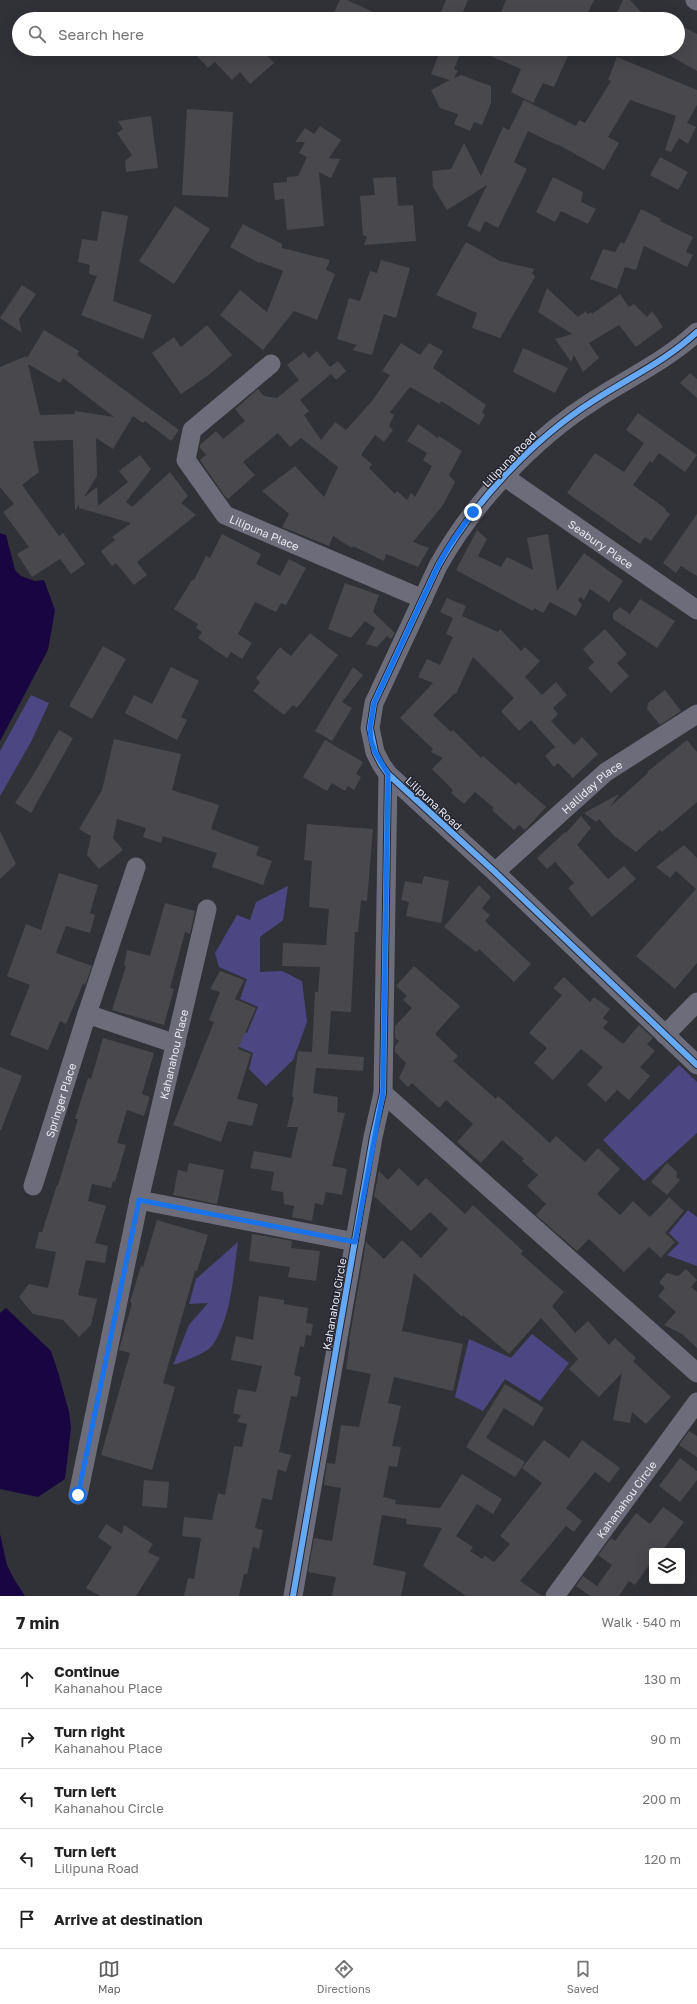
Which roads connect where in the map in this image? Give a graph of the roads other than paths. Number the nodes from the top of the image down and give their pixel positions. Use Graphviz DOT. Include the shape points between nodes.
graph roads {
  1 [pos="697,332"];
  2 [pos="271,364"];
  3 [pos="505,477"];
  4 [pos="423,599"];
  5 [pos="697,610"];
  6 [pos="697,714"];
  7 [pos="388,774"];
  8 [pos="136,867"];
  9 [pos="495,872"];
  10 [pos="207,909"];
  11 [pos="697,1002"];
  12 [pos="87,1014"];
  13 [pos="665,1035"];
  14 [pos="176,1044"];
  15 [pos="697,1065"];
  16 [pos="383,1093"];
  17 [pos="33,1186"];
  18 [pos="139,1200"];
  19 [pos="355,1242"];
  20 [pos="697,1374"];
  21 [pos="697,1402"];
  22 [pos="78,1495"];
  23 [pos="293,1596"];
  24 [pos="555,1596"];
  1 -- 3 [label="street, Lilipuna Road" via="670,354 593,400 555,427"];
  2 -- 4 [label="street, Lilipuna Place" via="192,430 186,460 226,515"];
  3 -- 4 [label="street, Lilipuna Road" via="462,526 438,566"];
  3 -- 5 [label="street, Seabury Place"];
  4 -- 7 [label="street, Lilipuna Road" via="379,691 371,715 370,728 375,752"];
  6 -- 9 [label="street, Halliday Place" via="606,772"];
  7 -- 9 [label="street, Lilipuna Road"];
  7 -- 16 [label="street, Kahanahou Circle"];
  8 -- 12 [label="street, Springer Place"];
  9 -- 13 [label="street, Lilipuna Road"];
  10 -- 14 [label="street, Kahanahou Place"];
  11 -- 13 [label="street"];
  12 -- 14 [label="street"];
  12 -- 17 [label="street, Springer Place"];
  13 -- 15 [label="street, Lilipuna Road"];
  14 -- 18 [label="street, Kahanahou Place"];
  16 -- 19 [label="street, Kahanahou Circle"];
  16 -- 20 [label="street"];
  18 -- 19 [label="street"];
  18 -- 22 [label="street, Kahanahou Place"];
  19 -- 23 [label="street, Kahanahou Circle"];
  21 -- 24 [label="street, Kahanahou Circle"];
}
